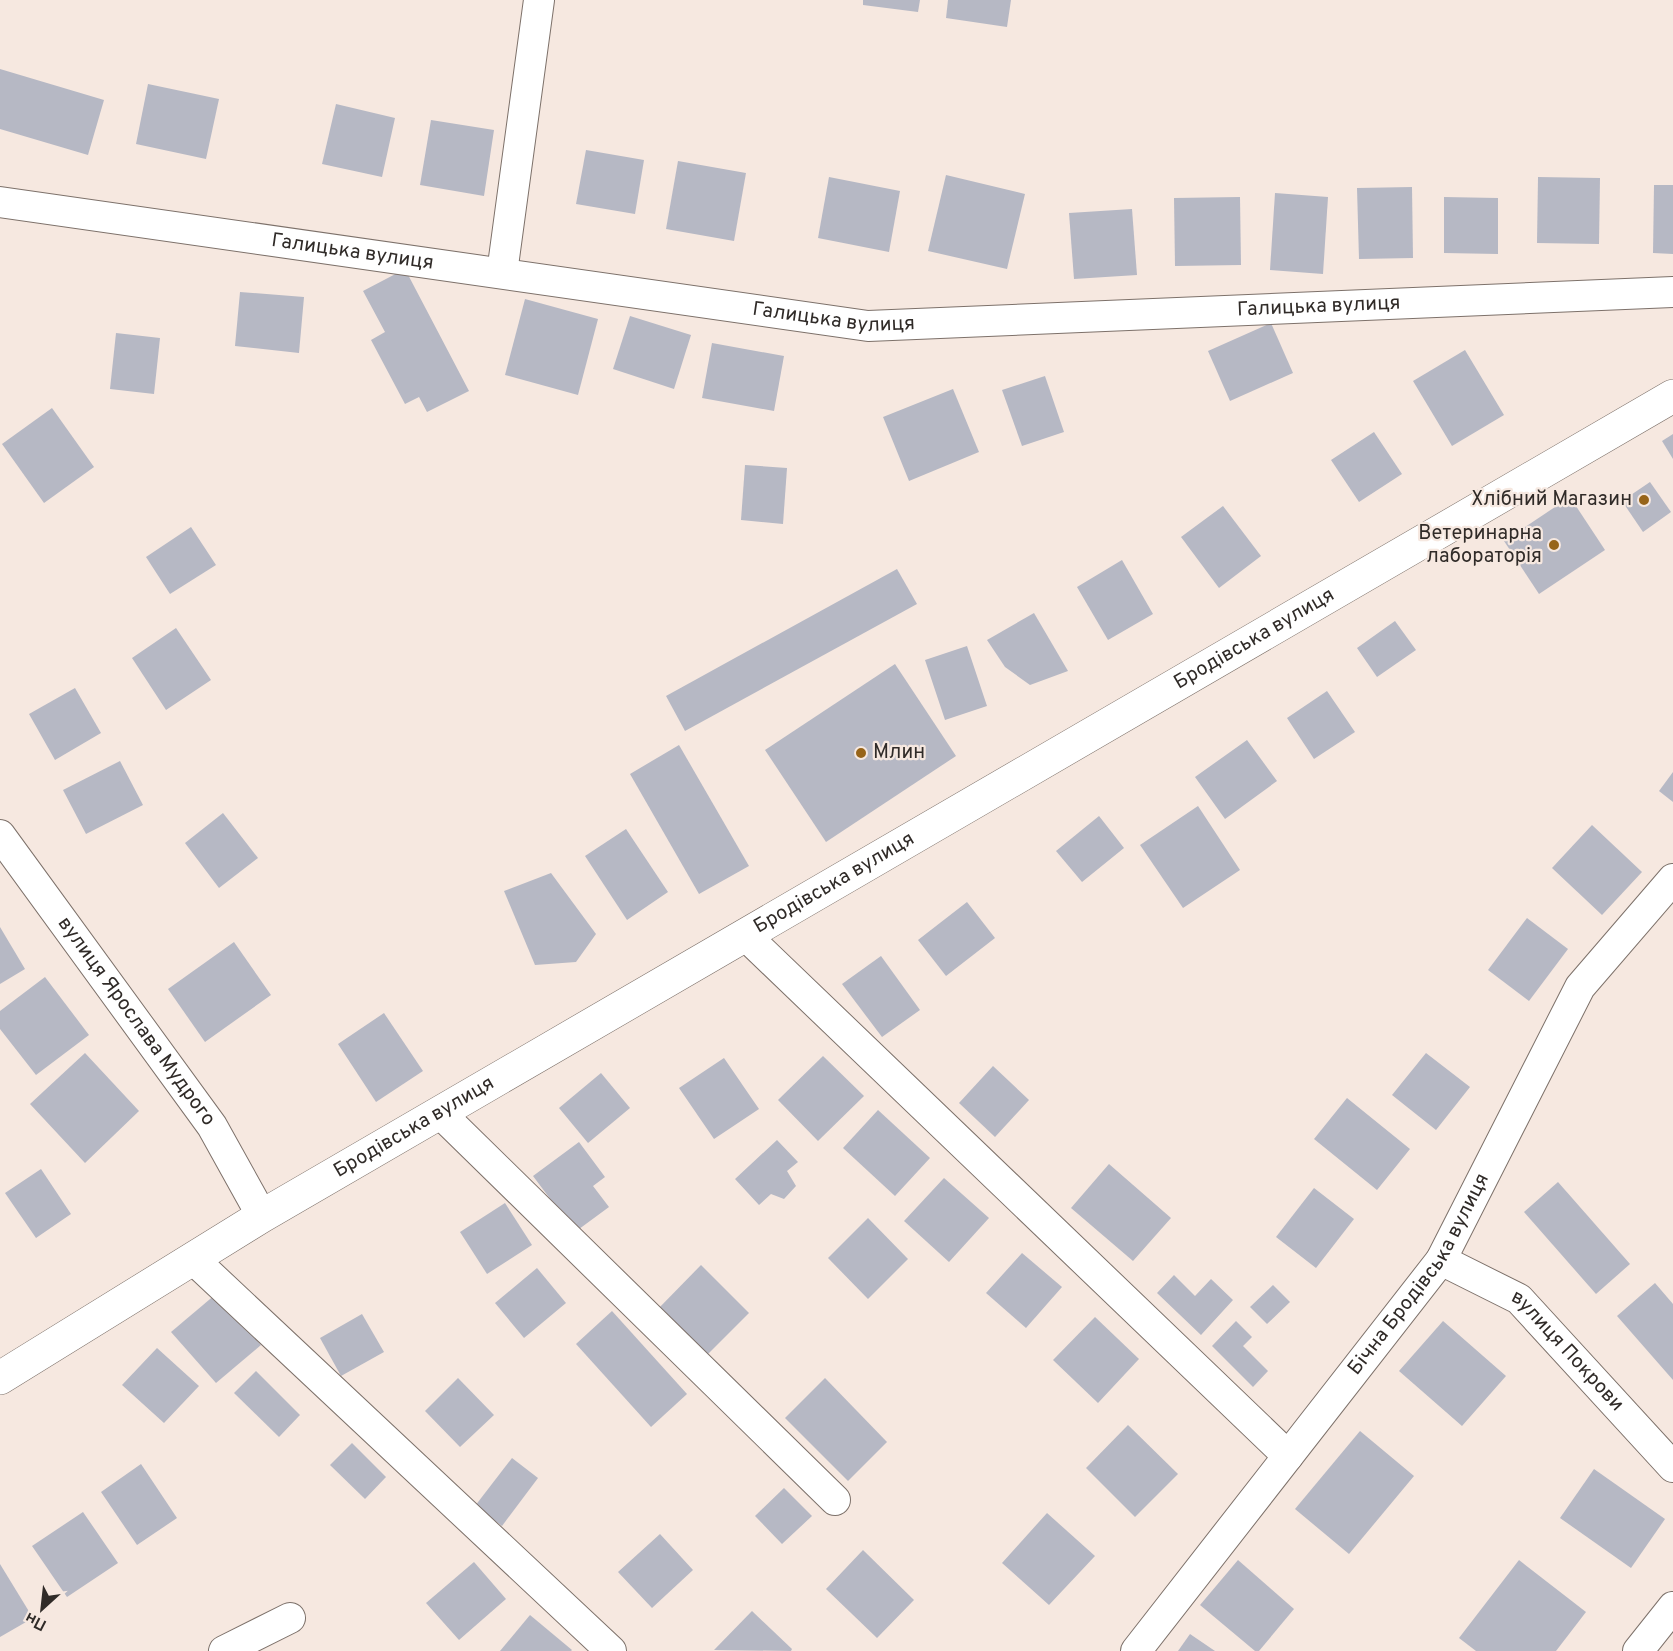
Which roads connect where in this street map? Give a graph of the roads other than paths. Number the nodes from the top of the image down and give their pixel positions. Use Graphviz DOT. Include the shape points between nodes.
graph roads {
  1 [pos="539,0"];
  2 [pos="0,202"];
  3 [pos="502,273"];
  4 [pos="1673,292"];
  5 [pos="1673,396"];
  6 [pos="0,835"];
  7 [pos="1673,879"];
  8 [pos="745,935"];
  9 [pos="440,1113"];
  10 [pos="262,1216"];
  11 [pos="193,1260"];
  12 [pos="1441,1260"];
  13 [pos="0,1378"];
  14 [pos="1288,1456"];
  15 [pos="1673,1467"];
  16 [pos="835,1500"];
  17 [pos="1673,1607"];
  18 [pos="290,1618"];
  19 [pos="224,1651"];
  20 [pos="611,1651"];
  21 [pos="1136,1651"];
  22 [pos="1638,1651"];
  1 -- 3 [label="street"];
  2 -- 3 [label="street, Галицька вулиця"];
  3 -- 4 [label="street, Галицька вулиця" via="868,326"];
  5 -- 8 [label="street, Бродівська вулиця"];
  6 -- 10 [label="street, вулиця Ярослава Мудрого" via="212,1126"];
  7 -- 12 [label="street, Бічна Бродівська вулиця" via="1580,987"];
  8 -- 9 [label="street, Бродівська вулиця"];
  8 -- 14 [label="street"];
  9 -- 10 [label="street, Бродівська вулиця"];
  9 -- 16 [label="street"];
  10 -- 11 [label="street, Бродівська вулиця"];
  11 -- 13 [label="street, Бродівська вулиця"];
  11 -- 20 [label="street"];
  12 -- 14 [label="street, Бічна Бродівська вулиця"];
  12 -- 15 [label="street, вулиця Покрови" via="1519,1299"];
  14 -- 21 [label="street, Бічна Бродівська вулиця"];
  17 -- 22 [label="street"];
  18 -- 19 [label="street"];
}
